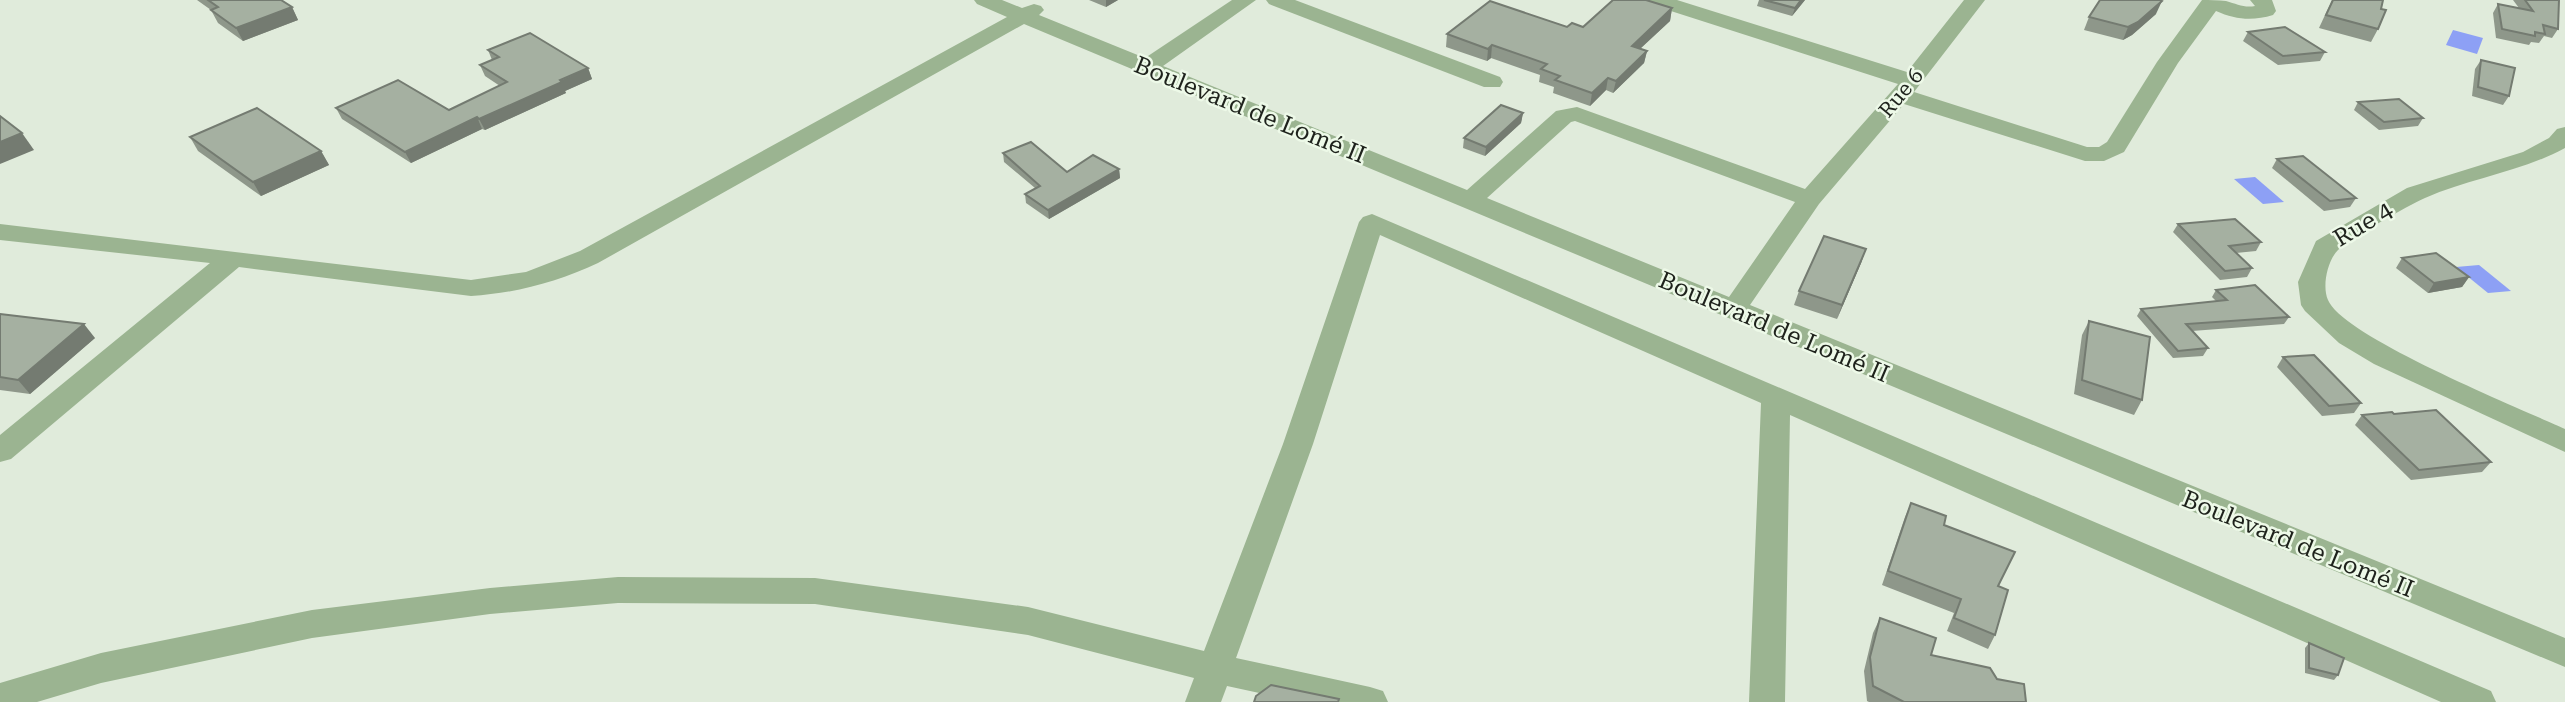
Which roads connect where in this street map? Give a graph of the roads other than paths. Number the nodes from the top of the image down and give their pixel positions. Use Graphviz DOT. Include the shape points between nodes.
graph roads {
  1 [pos="984,0"];
  2 [pos="1246,0"];
  3 [pos="1276,0"];
  4 [pos="1656,0"];
  5 [pos="1975,0"];
  6 [pos="2260,0"];
  7 [pos="2212,1"];
  8 [pos="1026,8"];
  9 [pos="1153,63"];
  10 [pos="1492,82"];
  11 [pos="1906,88"];
  12 [pos="2565,134"];
  13 [pos="1816,191"];
  14 [pos="1475,195"];
  15 [pos="0,232"];
  16 [pos="233,258"];
  17 [pos="1740,300"];
  18 [pos="1776,397"];
  19 [pos="2565,441"];
  20 [pos="0,451"];
  21 [pos="2565,641"];
  22 [pos="2565,653"];
  23 [pos="1213,668"];
  24 [pos="2434,691"];
  25 [pos="0,698"];
  26 [pos="1203,702"];
  27 [pos="1370,702"];
  28 [pos="1767,702"];
  29 [pos="2478,702"];
  1 -- 8 [label="street, Boulevard de Lomé II"];
  2 -- 9 [label="street"];
  3 -- 10 [label="street"];
  4 -- 11 [label="street"];
  5 -- 11 [label="street, Rue 6"];
  6 -- 7 [label="street" via="2266,11 2256,14 2223,8"];
  7 -- 11 [label="street" via="2116,147 2104,154 2060,147"];
  8 -- 9 [label="street, Boulevard de Lomé II"];
  8 -- 16 [label="street" via="589,257 541,279 471,288"];
  9 -- 14 [label="street, Boulevard de Lomé II"];
  11 -- 13 [label="street, Rue 6"];
  12 -- 19 [label="street, Rue 4" via="2531,157 2416,193 2384,211 2325,247 2311,282 2315,305 2349,337"];
  13 -- 14 [label="street" via="1577,114 1564,116"];
  13 -- 17 [label="street, Rue 6"];
  14 -- 17 [label="street, Boulevard de Lomé II"];
  14 -- 22 [label="street, Boulevard de Lomé II"];
  15 -- 16 [label="street"];
  16 -- 20 [label="street"];
  17 -- 21 [label="street, Boulevard de Lomé II"];
  18 -- 23 [label="street" via="1372,222 1298,444"];
  18 -- 24 [label="street"];
  18 -- 28 [label="street"];
  23 -- 25 [label="street" via="1028,621 815,591 618,590 313,624 101,668"];
  23 -- 26 [label="street"];
  23 -- 27 [label="street"];
  24 -- 29 [label="street"];
}
